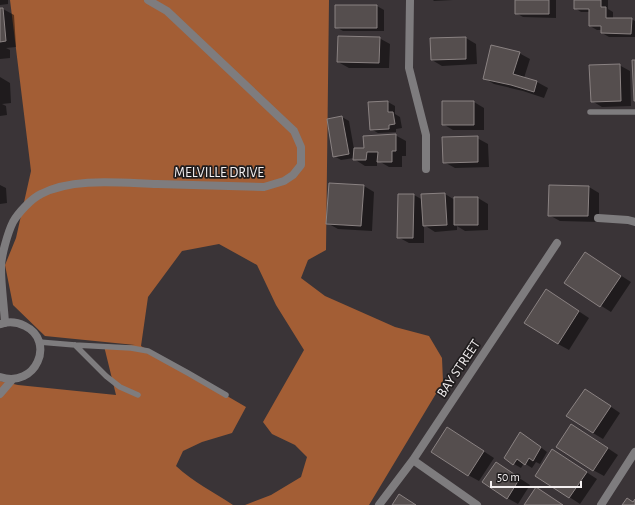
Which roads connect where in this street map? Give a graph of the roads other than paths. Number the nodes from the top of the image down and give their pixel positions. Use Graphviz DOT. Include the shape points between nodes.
graph roads {
  1 [pos="148,0"];
  2 [pos="410,0"];
  3 [pos="590,112"];
  4 [pos="635,112"];
  5 [pos="426,169"];
  6 [pos="598,218"];
  7 [pos="635,222"];
  8 [pos="557,244"];
  9 [pos="1,258"];
  10 [pos="2,324"];
  11 [pos="39,342"];
  12 [pos="75,345"];
  13 [pos="0,377"];
  14 [pos="12,380"];
  15 [pos="0,394"];
  16 [pos="138,395"];
  17 [pos="226,395"];
  18 [pos="635,452"];
  19 [pos="413,460"];
  20 [pos="378,505"];
  21 [pos="477,505"];
  22 [pos="601,505"];
  1 -- 9 [label="street, MELVILLE DRIVE" via="167,11 294,131 301,147 301,165 284,181 264,187 78,183 55,188 40,194 14,221"];
  2 -- 5 [label="street" via="410,68 426,135"];
  3 -- 4 [label="lane"];
  6 -- 7 [label="street"];
  8 -- 19 [label="street, BAY STREET"];
  9 -- 10 [label="street, MELVILLE DRIVE"];
  10 -- 11 [label="street" via="17,322 28,327"];
  11 -- 12 [label="lane"];
  11 -- 14 [label="street" via="40,357 33,370"];
  12 -- 16 [label="lane" via="106,376 120,387"];
  12 -- 17 [label="lane" via="148,351"];
  13 -- 14 [label="street"];
  14 -- 15 [label="street"];
  18 -- 22 [label="street"];
  19 -- 20 [label="street, BAY STREET"];
  19 -- 21 [label="street"];
}
